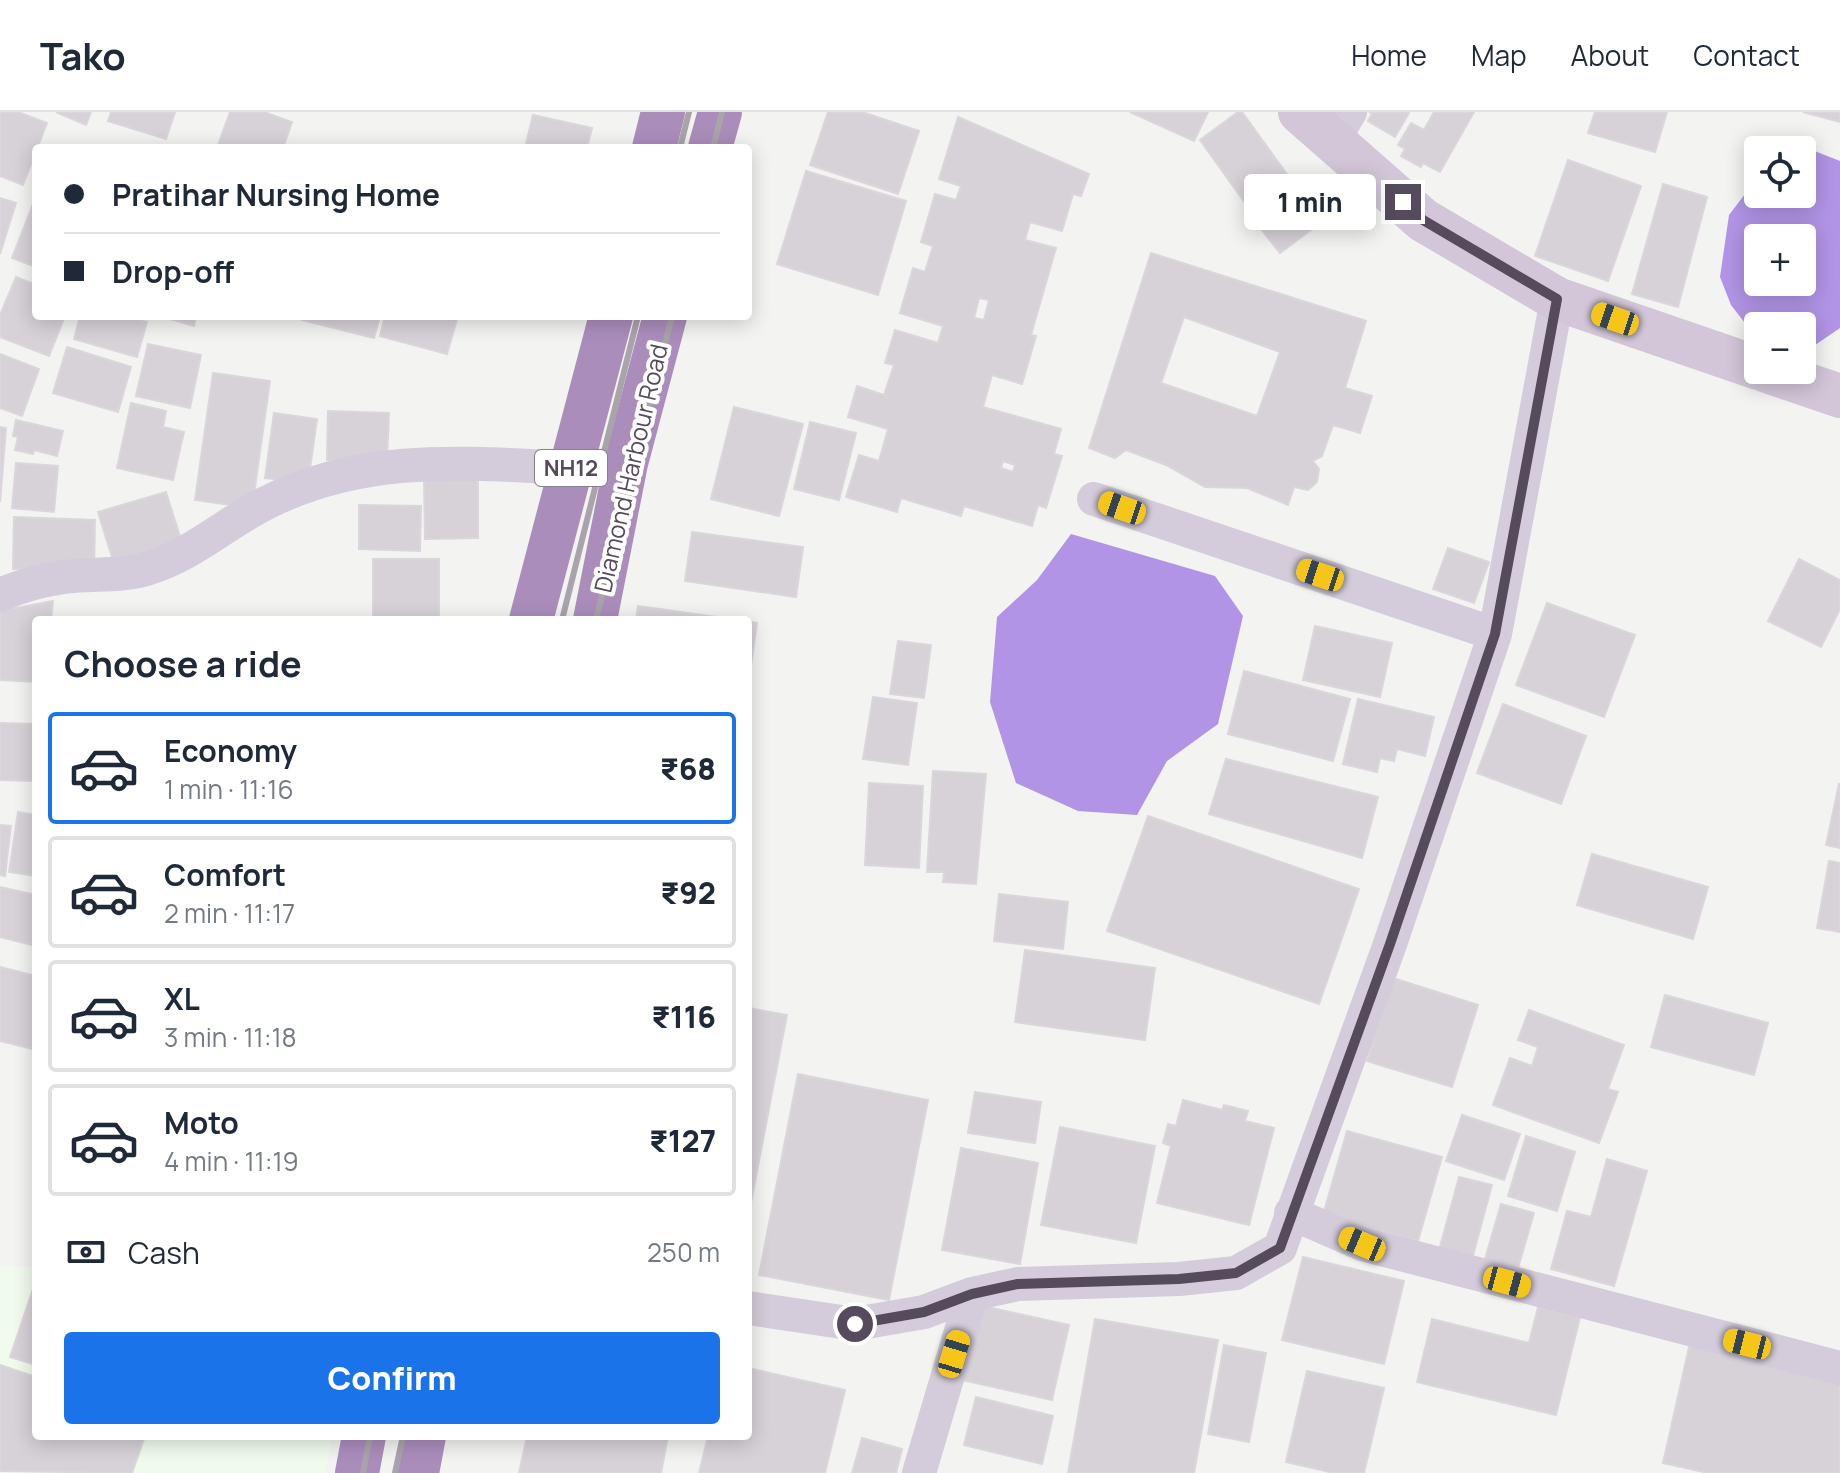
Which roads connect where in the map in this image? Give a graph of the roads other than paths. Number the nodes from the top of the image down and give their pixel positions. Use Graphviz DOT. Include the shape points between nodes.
graph roads {
  1 [pos="663,112"];
  2 [pos="720,112"];
  3 [pos="1300,112"];
  4 [pos="1342,126"];
  5 [pos="655,144"];
  6 [pos="711,144"];
  7 [pos="1557,299"];
  8 [pos="610,320"];
  9 [pos="664,320"];
  10 [pos="1744,363"];
  11 [pos="1813,384"];
  12 [pos="1838,391"];
  13 [pos="571,468"];
  14 [pos="1094,499"];
  15 [pos="0,595"];
  16 [pos="532,616"];
  17 [pos="596,616"];
  18 [pos="1495,634"];
  19 [pos="1291,1213"];
  20 [pos="972,1294"];
  21 [pos="752,1309"];
  22 [pos="1840,1368"];
  23 [pos="363,1440"];
  24 [pos="423,1440"];
  25 [pos="357,1473"];
  26 [pos="417,1473"];
  27 [pos="919,1473"];
  1 -- 5 [label="highway"];
  2 -- 6 [label="highway"];
  3 -- 4 [label="street"];
  4 -- 7 [label="street" via="1423,220"];
  7 -- 10 [label="street"];
  7 -- 18 [label="street"];
  8 -- 13 [label="highway, NH12"];
  9 -- 17 [label="highway, Diamond Harbour Road / NH12" via="626,463"];
  11 -- 12 [label="street"];
  13 -- 15 [label="street" via="469,463 367,468 268,502 148,569 64,577"];
  13 -- 16 [label="highway, NH12"];
  14 -- 18 [label="street"];
  18 -- 19 [label="street"];
  19 -- 20 [label="street" via="1280,1248 1236,1273 1018,1284"];
  19 -- 22 [label="street" via="1362,1244"];
  20 -- 21 [label="street" via="924,1312 855,1324"];
  20 -- 27 [label="street"];
  23 -- 25 [label="highway"];
  24 -- 26 [label="highway"];
}
